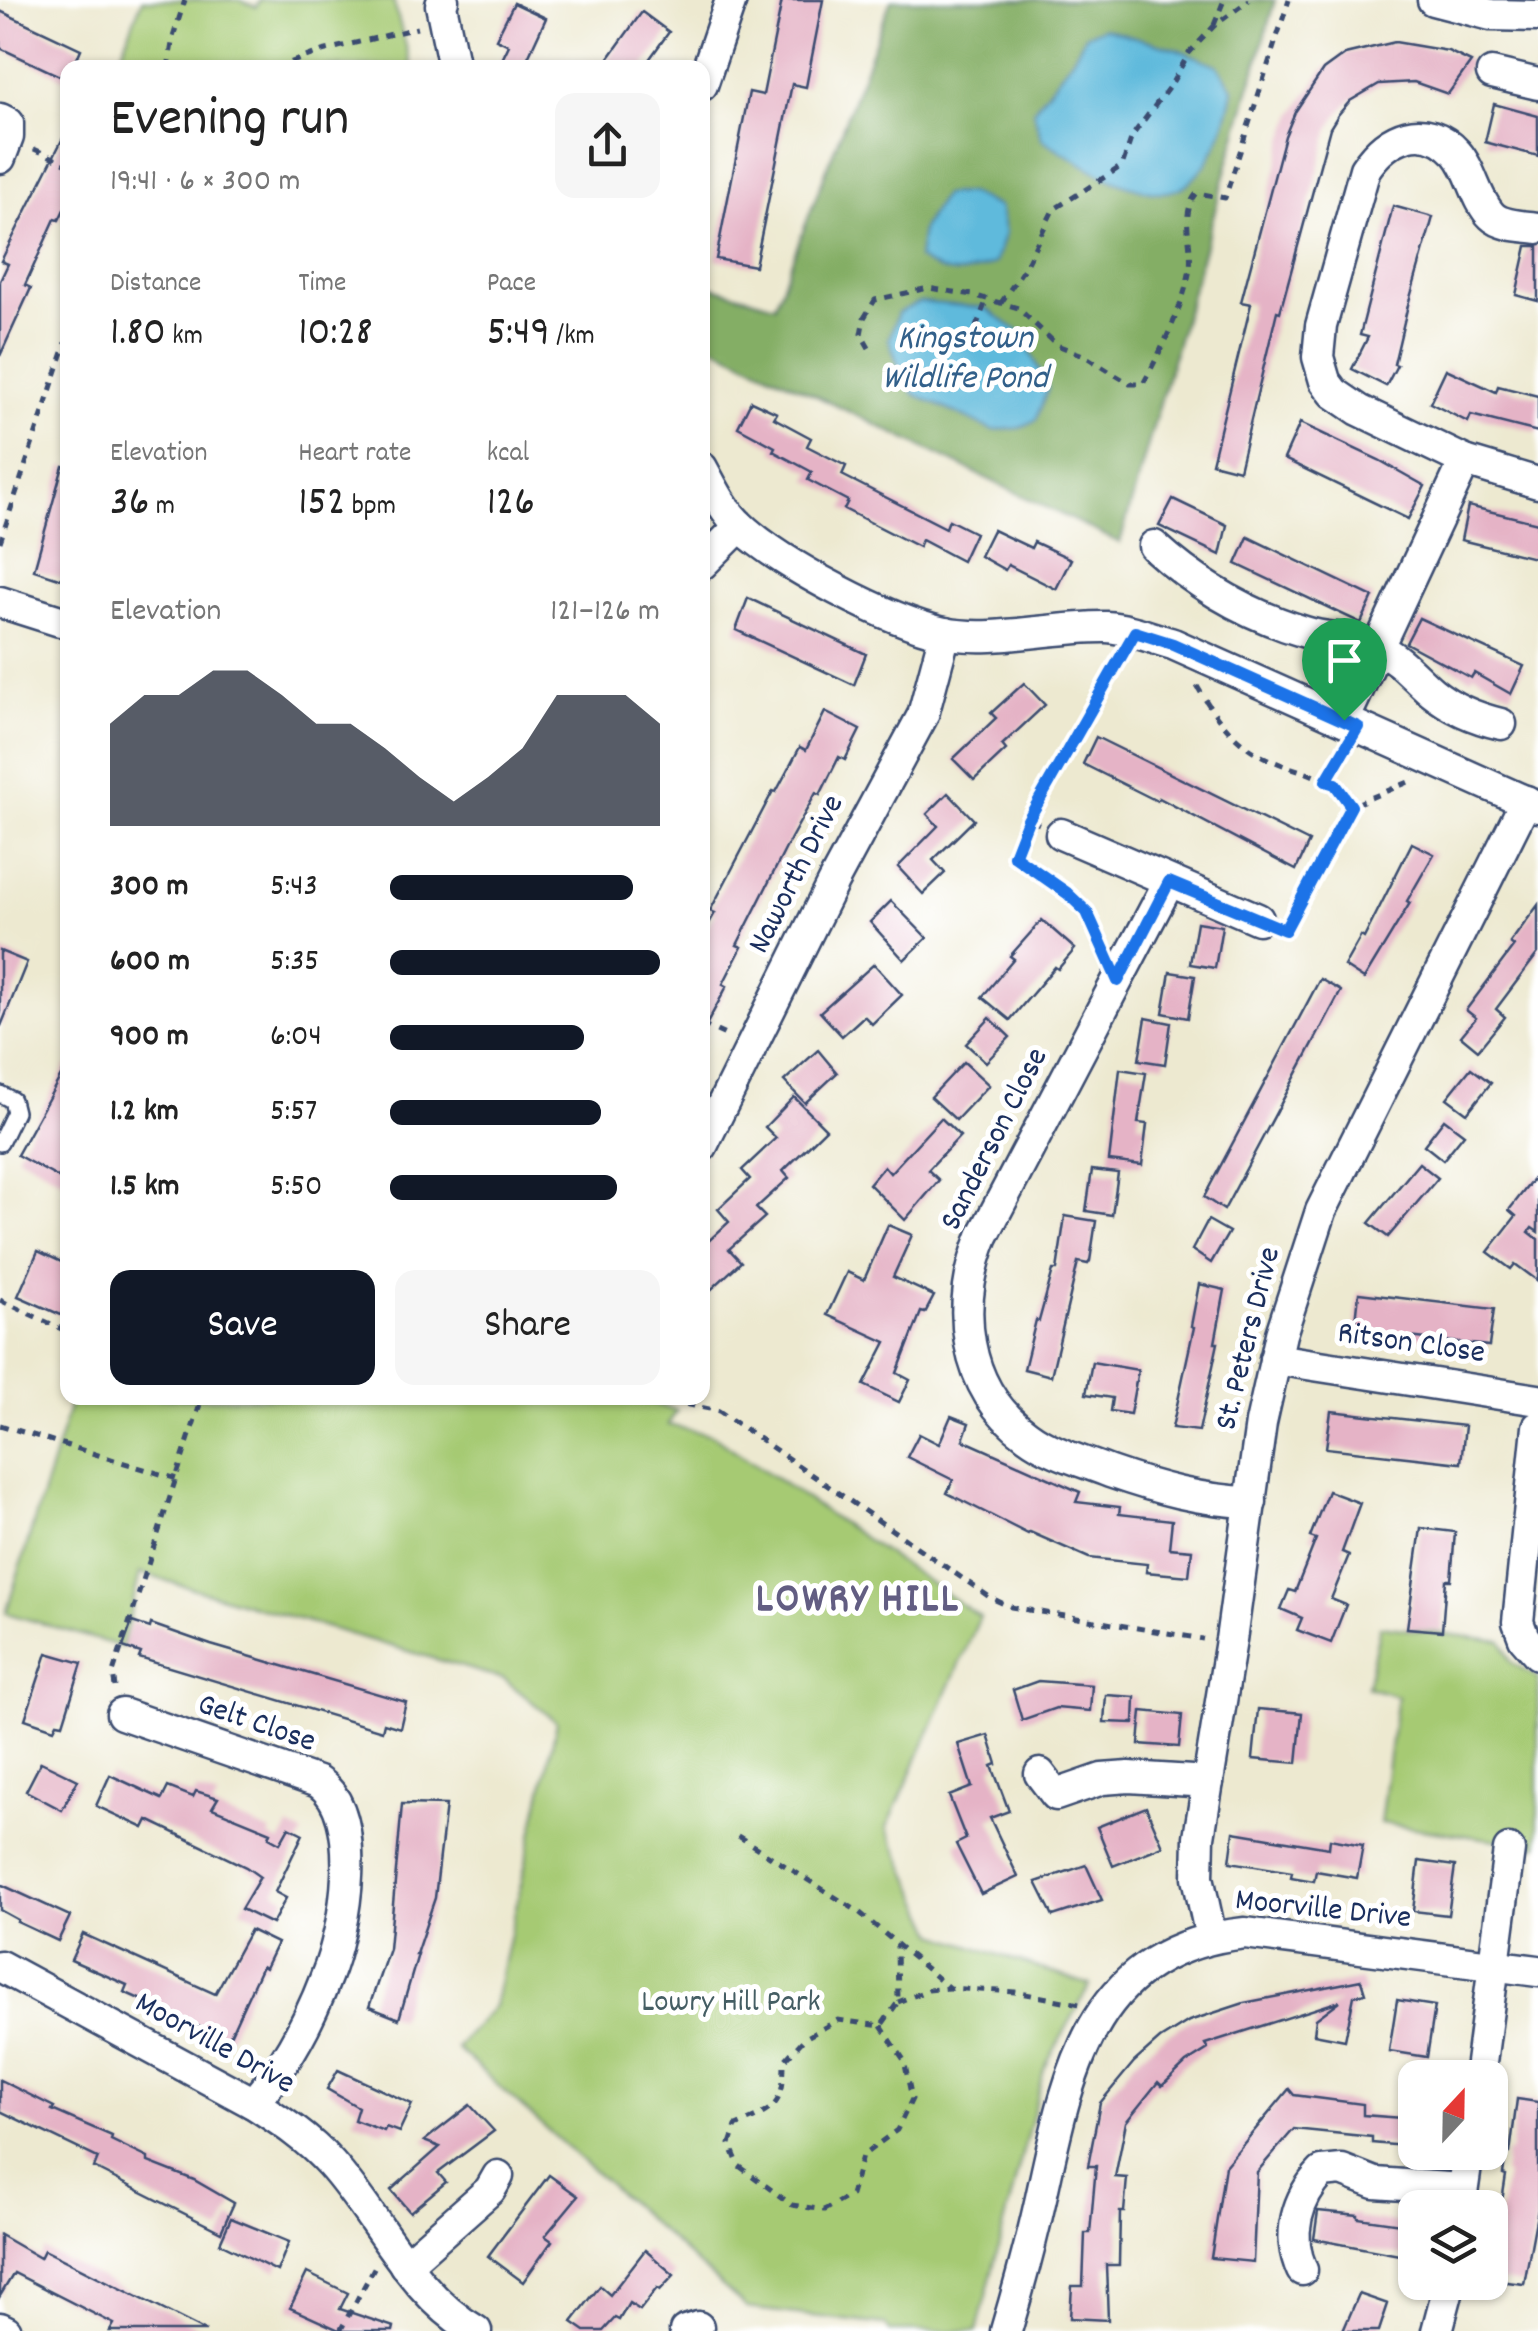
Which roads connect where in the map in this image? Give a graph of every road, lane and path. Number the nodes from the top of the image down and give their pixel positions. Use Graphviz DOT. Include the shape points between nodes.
graph roads {
  1 [pos="184,0"];
  2 [pos="731,0"];
  3 [pos="1224,0"];
  4 [pos="1250,0"];
  5 [pos="1288,0"];
  6 [pos="1433,0"];
  7 [pos="443,11"];
  8 [pos="1538,16"];
  9 [pos="1214,26"];
  10 [pos="169,60"];
  11 [pos="299,60"];
  12 [pos="452,60"];
  13 [pos="710,62"];
  14 [pos="1492,72"];
  15 [pos="1538,84"];
  16 [pos="3,138"];
  17 [pos="60,161"];
  18 [pos="1538,228"];
  19 [pos="987,299"];
  20 [pos="1001,303"];
  21 [pos="976,327"];
  22 [pos="869,348"];
  23 [pos="60,361"];
  24 [pos="1465,461"];
  25 [pos="710,482"];
  26 [pos="1538,483"];
  27 [pos="740,526"];
  28 [pos="0,542"];
  29 [pos="1154,546"];
  30 [pos="710,556"];
  31 [pos="0,602"];
  32 [pos="60,620"];
  33 [pos="1135,632"];
  34 [pos="946,633"];
  35 [pos="1173,644"];
  36 [pos="1377,647"];
  37 [pos="1351,723"];
  38 [pos="1500,724"];
  39 [pos="1440,764"];
  40 [pos="1326,781"];
  41 [pos="1532,804"];
  42 [pos="1351,806"];
  43 [pos="1028,820"];
  44 [pos="1061,834"];
  45 [pos="1169,882"];
  46 [pos="1258,919"];
  47 [pos="1118,981"];
  48 [pos="0,1094"];
  49 [pos="710,1130"];
  50 [pos="0,1143"];
  51 [pos="0,1300"];
  52 [pos="60,1328"];
  53 [pos="1274,1359"];
  54 [pos="1538,1400"];
  55 [pos="200,1405"];
  56 [pos="689,1405"];
  57 [pos="0,1425"];
  58 [pos="1538,1427"];
  59 [pos="177,1479"];
  60 [pos="1251,1502"];
  61 [pos="1232,1640"];
  62 [pos="1538,1654"];
  63 [pos="122,1714"];
  64 [pos="1208,1782"];
  65 [pos="1049,1794"];
  66 [pos="738,1836"];
  67 [pos="1509,1850"];
  68 [pos="1211,1937"];
  69 [pos="897,1946"];
  70 [pos="0,1966"];
  71 [pos="1494,1966"];
  72 [pos="1538,1971"];
  73 [pos="948,1988"];
  74 [pos="898,2002"];
  75 [pos="1102,2008"];
  76 [pos="881,2026"];
  77 [pos="1481,2060"];
  78 [pos="253,2103"];
  79 [pos="498,2176"];
  80 [pos="1415,2190"];
  81 [pos="397,2253"];
  82 [pos="1302,2270"];
  83 [pos="1446,2300"];
  84 [pos="340,2331"];
  85 [pos="476,2331"];
  86 [pos="1006,2331"];
  87 [pos="1438,2331"];
  1 -- 10 [label="path"];
  2 -- 13 [label="street"];
  3 -- 9 [label="path"];
  4 -- 9 [label="path"];
  5 -- 20 [label="path" via="1225,198 1197,193 1187,209 1190,267 1144,384 1130,384 1057,345 1018,308"];
  6 -- 8 [label="street" via="1491,15"];
  7 -- 11 [label="path"];
  7 -- 12 [label="street"];
  9 -- 20 [label="path" via="1132,136 1122,166 1052,210"];
  14 -- 15 [label="street"];
  16 -- 17 [label="path"];
  18 -- 24 [label="street" via="1492,216 1458,154 1428,136 1394,138 1365,169 1321,326 1324,381 1359,410"];
  19 -- 20 [label="path"];
  19 -- 21 [label="path"];
  19 -- 22 [label="path" via="928,288 875,300 861,334"];
  23 -- 28 [label="path"];
  24 -- 26 [label="street"];
  24 -- 36 [label="street"];
  25 -- 27 [label="street"];
  27 -- 30 [label="street"];
  27 -- 34 [label="street" via="855,599"];
  29 -- 36 [label="street" via="1179,569 1258,616"];
  31 -- 32 [label="street"];
  33 -- 34 [label="street" via="1108,627"];
  33 -- 35 [label="street"];
  33 -- 43 [label="path"];
  34 -- 49 [label="street, Naworth Drive" via="923,715"];
  35 -- 37 [label="street"];
  35 -- 40 [label="path" via="1219,723 1262,756"];
  36 -- 37 [label="street"];
  36 -- 38 [label="street" via="1433,693 1474,718"];
  37 -- 39 [label="street"];
  37 -- 40 [label="path"];
  39 -- 41 [label="street"];
  39 -- 42 [label="path"];
  40 -- 42 [label="path"];
  41 -- 53 [label="street, St. Peters Drive" via="1321,1210"];
  42 -- 46 [label="path" via="1285,930"];
  43 -- 44 [label="path"];
  43 -- 47 [label="path" via="1014,856 1087,912"];
  44 -- 45 [label="street"];
  45 -- 46 [label="street"];
  45 -- 47 [label="street, Sanderson Close"];
  47 -- 60 [label="street, Sanderson Close" via="972,1262 965,1300 972,1357 986,1389 1029,1437 1153,1487"];
  48 -- 50 [label="lane" via="12,1100 15,1112"];
  51 -- 52 [label="path"];
  53 -- 54 [label="street, Ritson Close"];
  53 -- 60 [label="street, St. Peters Drive"];
  55 -- 59 [label="path"];
  56 -- 61 [label="path" via="718,1411 1011,1608"];
  57 -- 59 [label="path"];
  58 -- 62 [label="street" via="1518,1622"];
  59 -- 63 [label="path" via="113,1673"];
  60 -- 61 [label="street, St. Peters Drive"];
  61 -- 64 [label="street, St. Peters Drive"];
  63 -- 78 [label="street, Gelt Close" via="318,1782 344,1817 347,1864 328,1975"];
  64 -- 65 [label="street" via="1116,1778"];
  64 -- 68 [label="street, St. Peters Drive" via="1198,1877"];
  66 -- 69 [label="path" via="858,1912"];
  67 -- 71 [label="street"];
  68 -- 71 [label="street, Moorville Drive" via="1245,1933"];
  68 -- 75 [label="street, Moorville Drive" via="1144,1969"];
  69 -- 73 [label="path"];
  69 -- 74 [label="path"];
  70 -- 78 [label="street, Moorville Drive"];
  71 -- 72 [label="street, Moorville Drive"];
  71 -- 77 [label="street"];
  73 -- 74 [label="path"];
  73 -- 75 [label="path"];
  74 -- 76 [label="path"];
  75 -- 86 [label="street, Moorville Drive" via="1056,2126"];
  76 -- 76 [label="path" via="838,2020 806,2038 784,2061 784,2091 774,2108 736,2126 730,2144 739,2166 792,2205 824,2210 850,2196 862,2156 897,2130 912,2099 904,2060"];
  78 -- 81 [label="street, Moorville Drive" via="330,2163"];
  79 -- 81 [label="street" via="490,2190"];
  80 -- 82 [label="street" via="1342,2170 1322,2172 1299,2203 1296,2248"];
  81 -- 84 [label="path"];
  81 -- 85 [label="street, Moorville Drive" via="454,2318"];
  83 -- 87 [label="street"];
}
